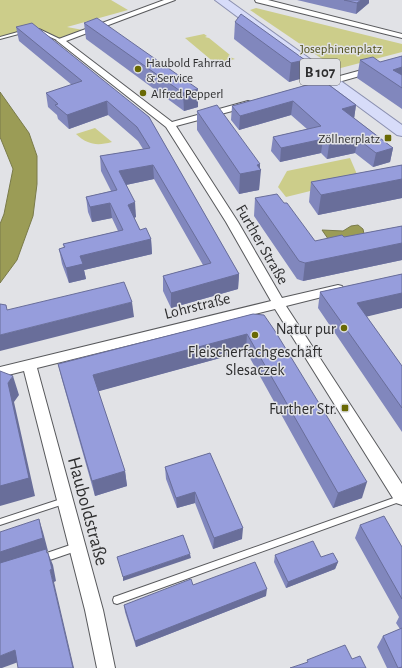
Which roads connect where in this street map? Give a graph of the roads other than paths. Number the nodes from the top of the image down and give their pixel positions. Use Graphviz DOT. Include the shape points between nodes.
graph roads {
  1 [pos="171,0"];
  2 [pos="221,0"];
  3 [pos="259,0"];
  4 [pos="35,29"];
  5 [pos="28,31"];
  6 [pos="402,36"];
  7 [pos="0,38"];
  8 [pos="60,40"];
  9 [pos="402,61"];
  10 [pos="332,81"];
  11 [pos="312,86"];
  12 [pos="259,100"];
  13 [pos="170,124"];
  14 [pos="402,132"];
  15 [pos="348,287"];
  16 [pos="278,303"];
  17 [pos="30,365"];
  18 [pos="0,372"];
  19 [pos="402,498"];
  20 [pos="66,500"];
  21 [pos="0,522"];
  22 [pos="78,547"];
  23 [pos="35,561"];
  24 [pos="118,600"];
  25 [pos="106,668"];
  1 -- 8 [label="street"];
  2 -- 10 [label="main road, B 107"];
  3 -- 6 [label="street"];
  4 -- 8 [label="lane"];
  5 -- 7 [label="lane"];
  8 -- 13 [label="street, Further Straße"];
  9 -- 10 [label="street"];
  10 -- 11 [label="street"];
  10 -- 14 [label="main road, B 107"];
  12 -- 13 [label="street"];
  13 -- 16 [label="street, Further Straße" via="232,222"];
  15 -- 16 [label="street, Lohrstraße"];
  16 -- 17 [label="street, Lohrstraße"];
  16 -- 19 [label="street, Further Straße"];
  17 -- 18 [label="street, Lohrstraße"];
  17 -- 20 [label="street, Hauboldstraße"];
  19 -- 24 [label="lane"];
  20 -- 21 [label="lane"];
  20 -- 22 [label="street, Hauboldstraße"];
  22 -- 23 [label="lane"];
  22 -- 25 [label="street, Hauboldstraße"];
}
